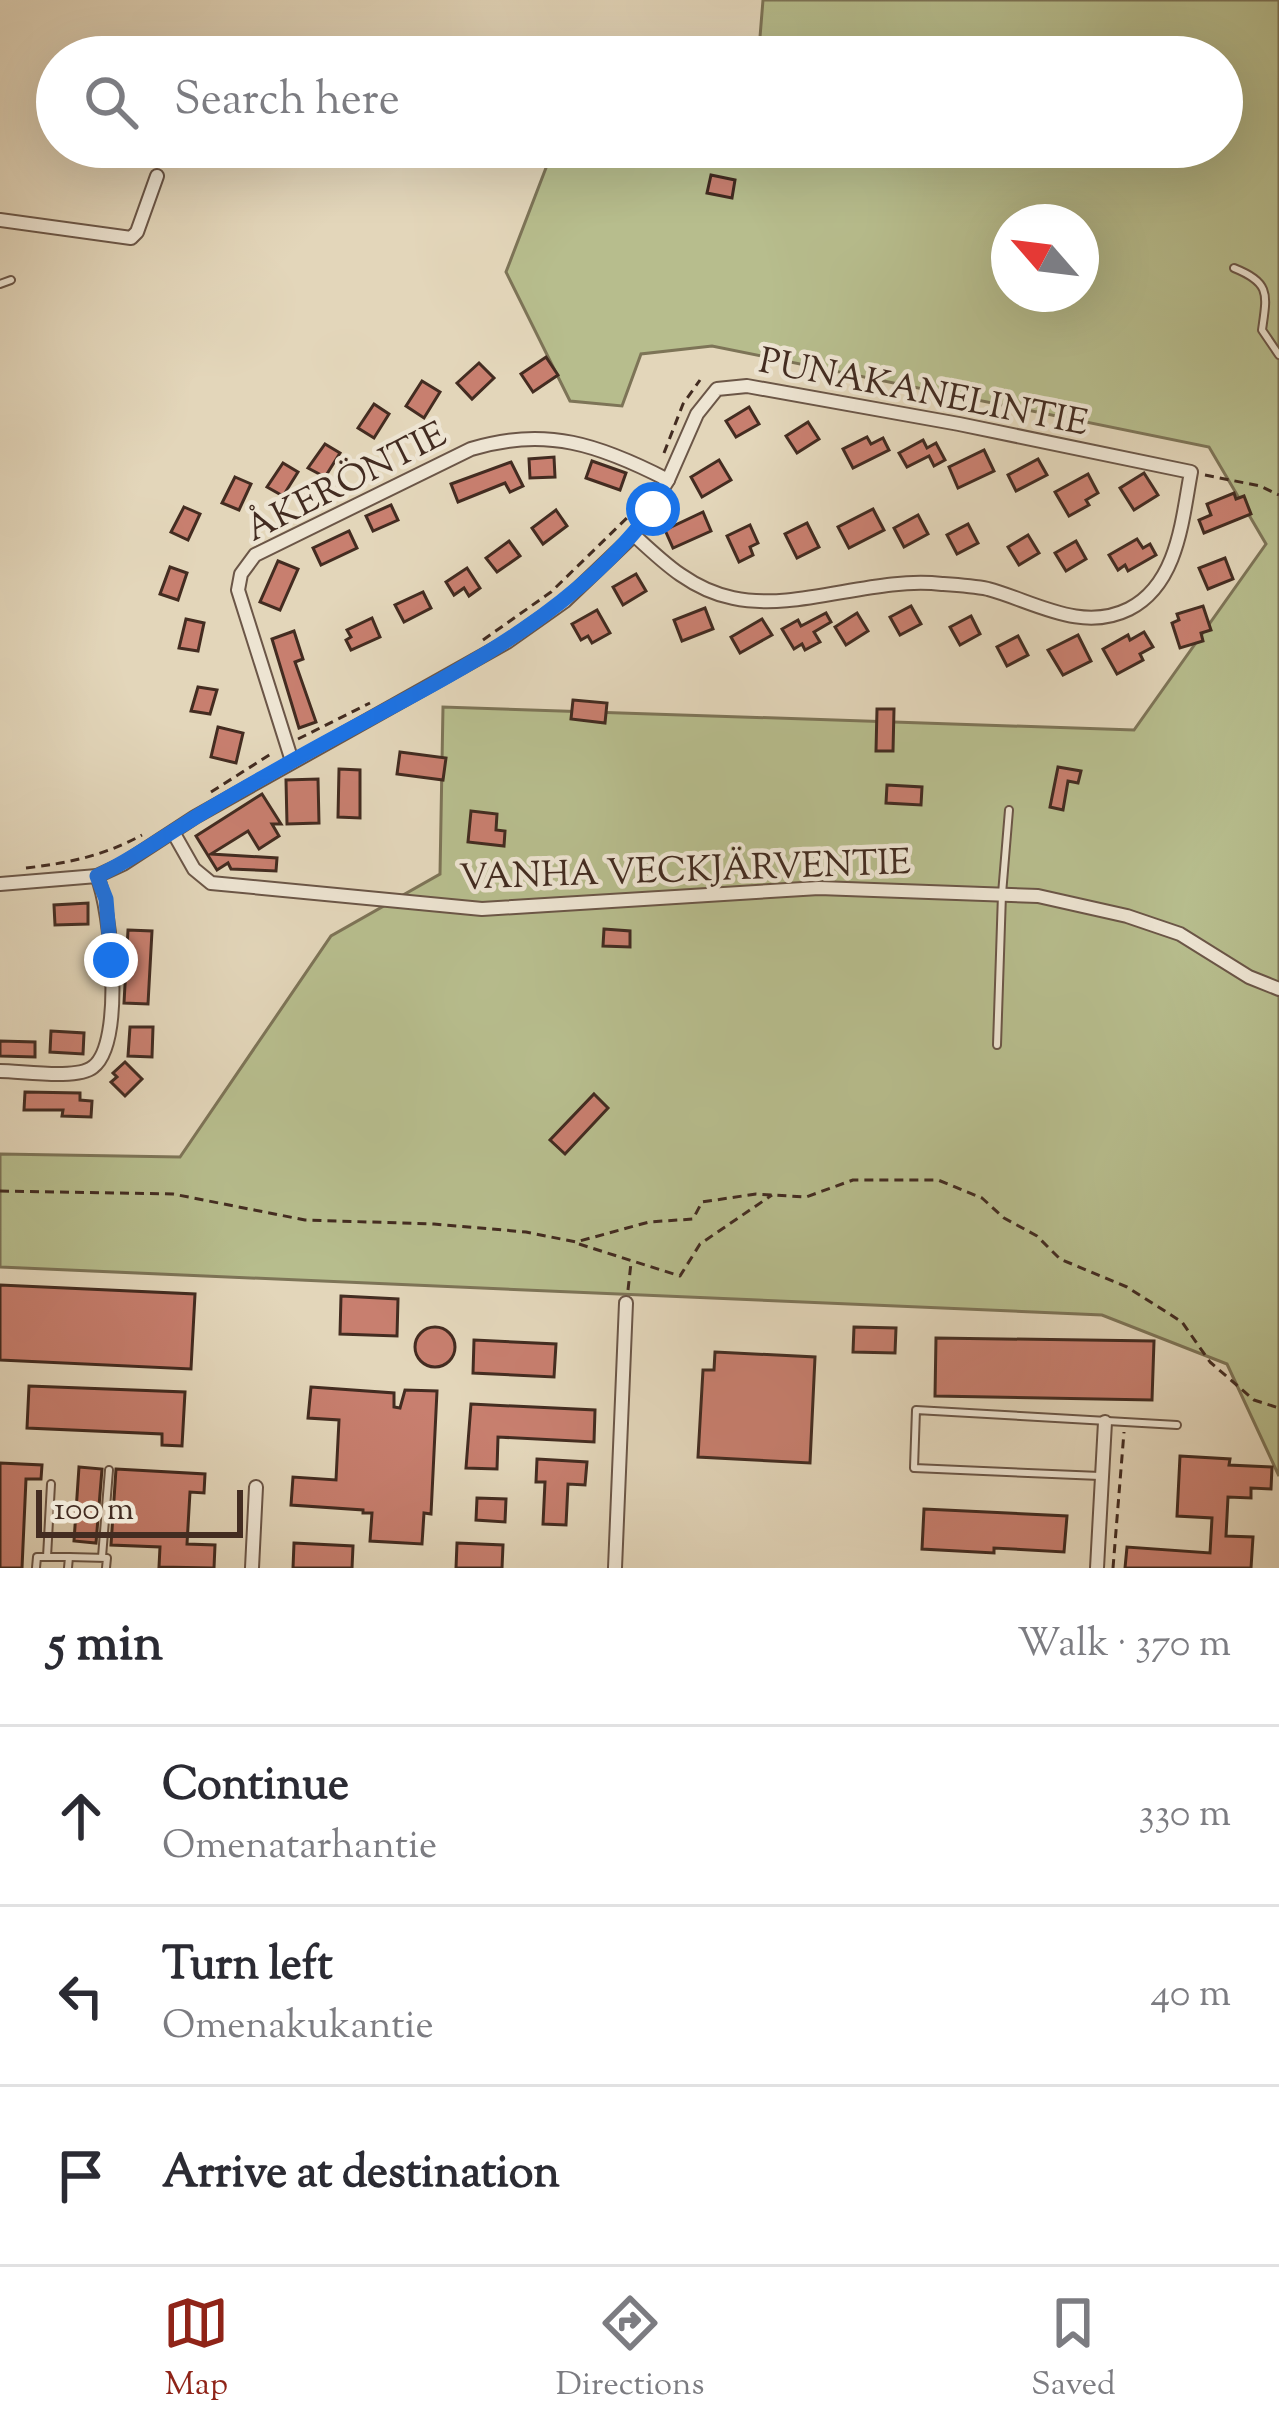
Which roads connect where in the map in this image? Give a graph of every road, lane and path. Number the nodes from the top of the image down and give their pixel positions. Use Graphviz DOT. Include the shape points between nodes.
graph roads {
  1 [pos="157,176"];
  2 [pos="0,220"];
  3 [pos="1234,268"];
  4 [pos="11,280"];
  5 [pos="0,284"];
  6 [pos="1279,355"];
  7 [pos="700,380"];
  8 [pos="1191,472"];
  9 [pos="662,477"];
  10 [pos="1279,495"];
  11 [pos="638,502"];
  12 [pos="634,535"];
  13 [pos="469,650"];
  14 [pos="369,704"];
  15 [pos="285,746"];
  16 [pos="292,761"];
  17 [pos="197,801"];
  18 [pos="1009,810"];
  19 [pos="152,830"];
  20 [pos="173,832"];
  21 [pos="19,868"];
  22 [pos="97,876"];
  23 [pos="0,884"];
  24 [pos="1001,893"];
  25 [pos="1279,989"];
  26 [pos="997,1046"];
  27 [pos="0,1070"];
  28 [pos="0,1191"];
  29 [pos="773,1194"];
  30 [pos="572,1242"];
  31 [pos="631,1261"];
  32 [pos="626,1303"];
  33 [pos="1279,1408"];
  34 [pos="1105,1422"];
  35 [pos="1124,1423"];
  36 [pos="1178,1425"];
  37 [pos="109,1470"];
  38 [pos="1102,1476"];
  39 [pos="51,1484"];
  40 [pos="256,1487"];
  41 [pos="47,1557"];
  42 [pos="69,1557"];
  43 [pos="102,1557"];
  44 [pos="36,1568"];
  45 [pos="68,1568"];
  46 [pos="106,1568"];
  47 [pos="252,1568"];
  48 [pos="615,1568"];
  49 [pos="1097,1568"];
  50 [pos="1113,1568"];
  1 -- 2 [label="street" via="130,238"];
  3 -- 6 [label="lane" via="1256,277 1266,295 1262,330"];
  4 -- 5 [label="lane"];
  7 -- 9 [label="path" via="683,404"];
  8 -- 9 [label="street, PUNAKANELINTIE" via="731,385 711,392"];
  8 -- 10 [label="path"];
  8 -- 12 [label="street" via="1176,550 1157,585 1110,615 1070,617 987,589 935,583 779,601 727,597 674,571"];
  9 -- 12 [label="street, PUNAKANELINTIE"];
  9 -- 15 [label="street, ÅKERÖNTIE" via="580,442 506,438 255,555 238,590"];
  11 -- 13 [label="path" via="551,592"];
  12 -- 16 [label="street, PUNAKANELINTIE" via="565,601 507,642"];
  14 -- 15 [label="path"];
  15 -- 16 [label="street, ÅKERÖNTIE"];
  15 -- 17 [label="path"];
  16 -- 20 [label="street, PUNAKANELINTIE"];
  18 -- 24 [label="lane"];
  19 -- 21 [label="path" via="77,862"];
  20 -- 22 [label="street, PUNAKANELINTIE"];
  20 -- 24 [label="street, VANHA VECKJÄRVENTIE" via="211,884 482,910 819,888"];
  22 -- 23 [label="street"];
  22 -- 27 [label="street" via="111,960 105,1051 80,1074"];
  24 -- 25 [label="street, VANHA VECKJÄRVENTIE" via="1180,934"];
  24 -- 26 [label="lane"];
  28 -- 30 [label="path" via="173,1194 305,1220 458,1226"];
  29 -- 30 [label="path" via="702,1202 693,1219"];
  29 -- 31 [label="path" via="700,1244 680,1276"];
  29 -- 33 [label="path" via="806,1197 881,1178 938,1180 982,1198 1060,1259 1182,1322 1210,1362 1254,1400"];
  30 -- 31 [label="path"];
  31 -- 32 [label="path"];
  32 -- 48 [label="street"];
  34 -- 35 [label="lane"];
  34 -- 38 [label="street"];
  34 -- 38 [label="lane" via="916,1409 914,1468"];
  35 -- 36 [label="lane"];
  35 -- 50 [label="path"];
  37 -- 43 [label="lane"];
  38 -- 49 [label="street"];
  39 -- 41 [label="lane"];
  40 -- 47 [label="street"];
  41 -- 42 [label="lane"];
  41 -- 44 [label="lane" via="37,1557"];
  42 -- 43 [label="lane"];
  42 -- 45 [label="lane"];
  43 -- 46 [label="lane"];
}
